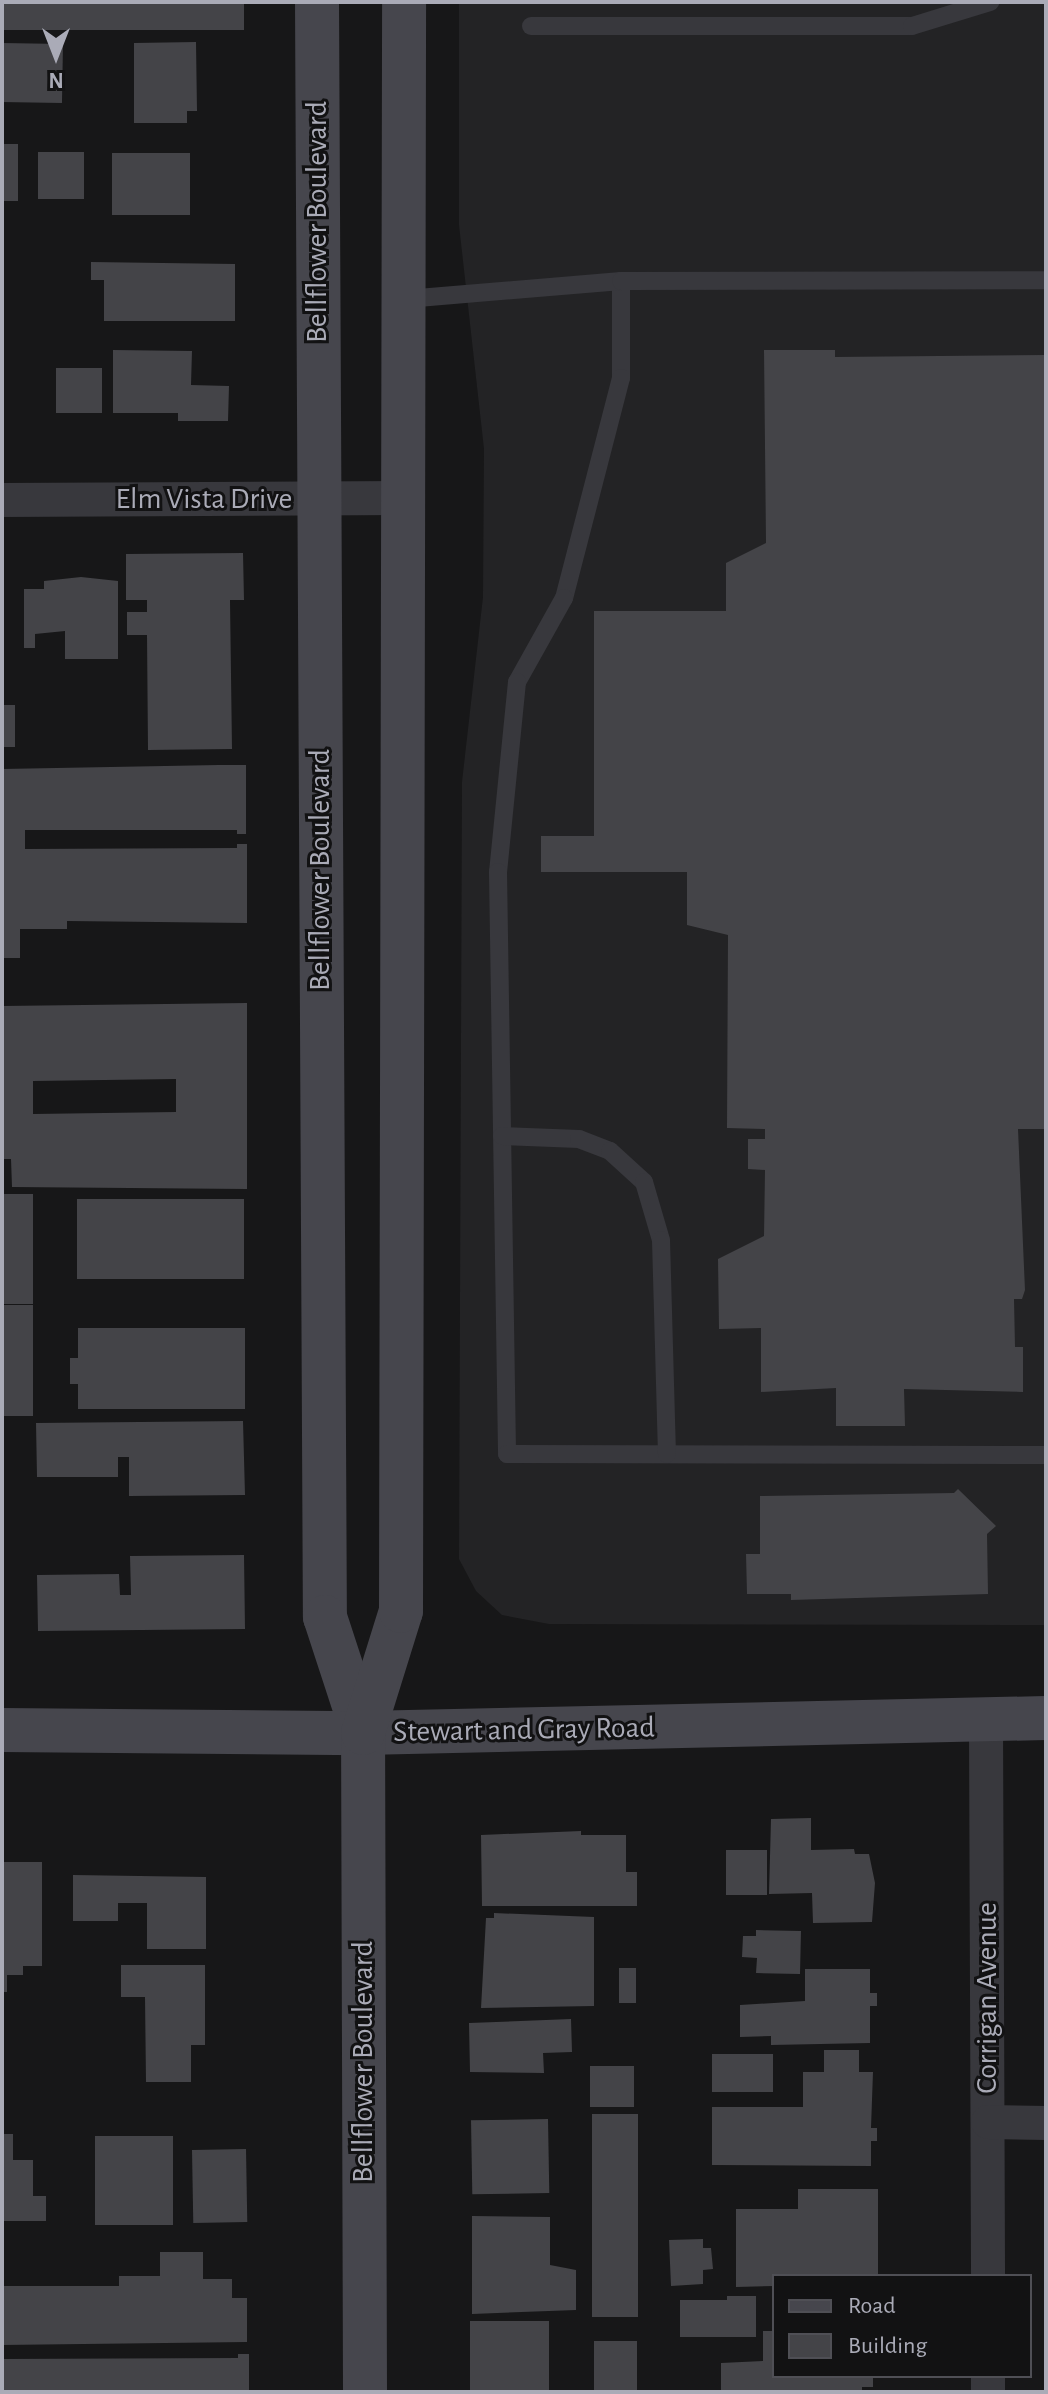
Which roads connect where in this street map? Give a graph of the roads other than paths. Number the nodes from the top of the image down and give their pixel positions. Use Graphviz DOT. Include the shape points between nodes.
graph roads {
  1 [pos="317,2"];
  2 [pos="404,2"];
  3 [pos="990,2"];
  4 [pos="531,26"];
  5 [pos="1046,280"];
  6 [pos="621,281"];
  7 [pos="406,299"];
  8 [pos="407,498"];
  9 [pos="320,499"];
  10 [pos="2,500"];
  11 [pos="502,1136"];
  12 [pos="667,1454"];
  13 [pos="1046,1455"];
  14 [pos="1046,1718"];
  15 [pos="986,1721"];
  16 [pos="2,1730"];
  17 [pos="363,1733"];
  18 [pos="988,2122"];
  19 [pos="1046,2123"];
  20 [pos="988,2274"];
  21 [pos="365,2392"];
  1 -- 9 [label="main road, Bellflower Boulevard"];
  2 -- 7 [label="main road, Bellflower Boulevard"];
  3 -- 4 [label="lane" via="912,26"];
  5 -- 6 [label="lane"];
  6 -- 7 [label="lane"];
  6 -- 11 [label="lane" via="621,378 610,422 564,598 517,682 498,872"];
  7 -- 8 [label="main road, Bellflower Boulevard"];
  8 -- 9 [label="street, Elm Vista Drive"];
  8 -- 17 [label="main road, Bellflower Boulevard" via="401,1611"];
  9 -- 10 [label="street, Elm Vista Drive"];
  9 -- 17 [label="main road, Bellflower Boulevard" via="325,1617"];
  11 -- 12 [label="lane" via="579,1139 610,1151 644,1182 661,1240"];
  11 -- 12 [label="lane" via="507,1454"];
  12 -- 13 [label="lane"];
  14 -- 15 [label="main road, Stewart and Gray Road"];
  15 -- 17 [label="main road, Stewart and Gray Road"];
  15 -- 18 [label="street, Corrigan Avenue"];
  16 -- 17 [label="main road, Stewart and Gray Road"];
  17 -- 21 [label="main road, Bellflower Boulevard"];
  18 -- 19 [label="street"];
  18 -- 20 [label="street, Corrigan Avenue"];
}
